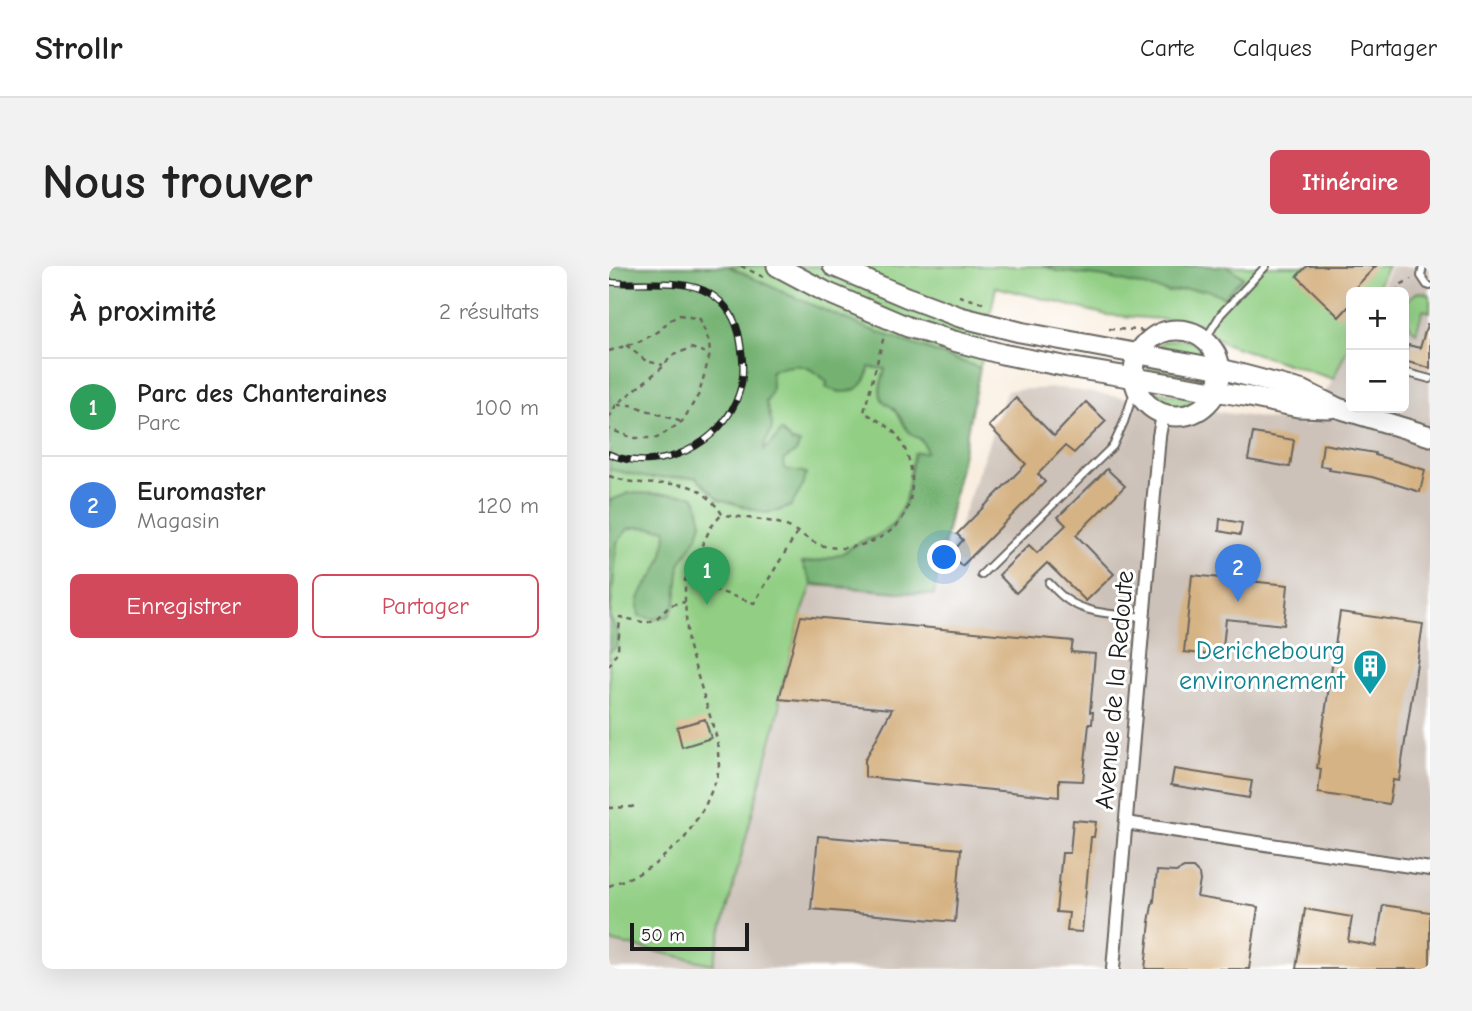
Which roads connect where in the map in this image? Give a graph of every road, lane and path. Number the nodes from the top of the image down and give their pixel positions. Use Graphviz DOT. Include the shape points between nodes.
graph roads {
  1 [pos="777,266"];
  2 [pos="833,266"];
  3 [pos="1266,266"];
  4 [pos="1423,266"];
  5 [pos="1421,276"];
  6 [pos="1430,286"];
  7 [pos="1399,287"];
  8 [pos="949,294"];
  9 [pos="996,307"];
  10 [pos="1104,328"];
  11 [pos="886,330"];
  12 [pos="1158,335"];
  13 [pos="1205,340"];
  14 [pos="626,345"];
  15 [pos="609,351"];
  16 [pos="710,354"];
  17 [pos="1138,355"];
  18 [pos="664,366"];
  19 [pos="1221,369"];
  20 [pos="1409,373"];
  21 [pos="1430,379"];
  22 [pos="1135,382"];
  23 [pos="1217,391"];
  24 [pos="615,405"];
  25 [pos="1338,408"];
  26 [pos="1163,415"];
  27 [pos="609,418"];
  28 [pos="682,422"];
  29 [pos="609,429"];
  30 [pos="1430,436"];
  31 [pos="609,476"];
  32 [pos="722,514"];
  33 [pos="797,533"];
  34 [pos="981,575"];
  35 [pos="685,580"];
  36 [pos="1049,583"];
  37 [pos="685,603"];
  38 [pos="1144,617"];
  39 [pos="609,666"];
  40 [pos="635,806"];
  41 [pos="609,808"];
  42 [pos="1125,823"];
  43 [pos="1430,869"];
  44 [pos="609,886"];
  45 [pos="1113,969"];
  1 -- 22 [label="main road" via="908,327 1002,354"];
  2 -- 17 [label="main road" via="960,317"];
  3 -- 13 [label="lane" via="1221,314"];
  4 -- 5 [label="lane"];
  5 -- 6 [label="lane"];
  5 -- 7 [label="path"];
  8 -- 9 [label="path"];
  10 -- 12 [label="path"];
  11 -- 33 [label="path" via="864,412 888,427 909,459 913,480 907,510 898,524 864,545 830,547"];
  12 -- 13 [label="main road" via="1180,330"];
  12 -- 17 [label="main road"];
  13 -- 19 [label="main road"];
  14 -- 15 [label="path"];
  14 -- 16 [label="path" via="651,336 680,315 700,319"];
  14 -- 18 [label="path" via="646,361"];
  16 -- 18 [label="path" via="691,348 671,356"];
  16 -- 28 [label="path" via="699,394"];
  17 -- 19 [label="main road"];
  17 -- 22 [label="main road"];
  18 -- 24 [label="path"];
  19 -- 23 [label="main road"];
  19 -- 25 [label="main road" via="1304,391"];
  20 -- 21 [label="lane"];
  22 -- 23 [label="main road"];
  22 -- 26 [label="main road" via="1141,397"];
  22 -- 34 [label="lane" via="1112,446"];
  23 -- 25 [label="main road" via="1298,407"];
  23 -- 26 [label="main road" via="1200,410 1186,416"];
  24 -- 27 [label="path"];
  24 -- 28 [label="path" via="631,405"];
  25 -- 30 [label="main road"];
  26 -- 38 [label="street, Avenue de la Redoute"];
  28 -- 29 [label="path" via="657,438 633,438"];
  31 -- 32 [label="path" via="697,489"];
  32 -- 33 [label="path" via="782,524"];
  32 -- 35 [label="path"];
  33 -- 35 [label="path" via="754,603"];
  35 -- 37 [label="path"];
  36 -- 38 [label="lane" via="1075,605"];
  37 -- 39 [label="path" via="671,605 647,623 620,617 618,650"];
  37 -- 44 [label="path" via="688,644 717,739 717,778 684,839 655,864"];
  38 -- 42 [label="street, Avenue de la Redoute"];
  40 -- 41 [label="path"];
  42 -- 43 [label="street"];
  42 -- 45 [label="street, Avenue de la Redoute"];
}
